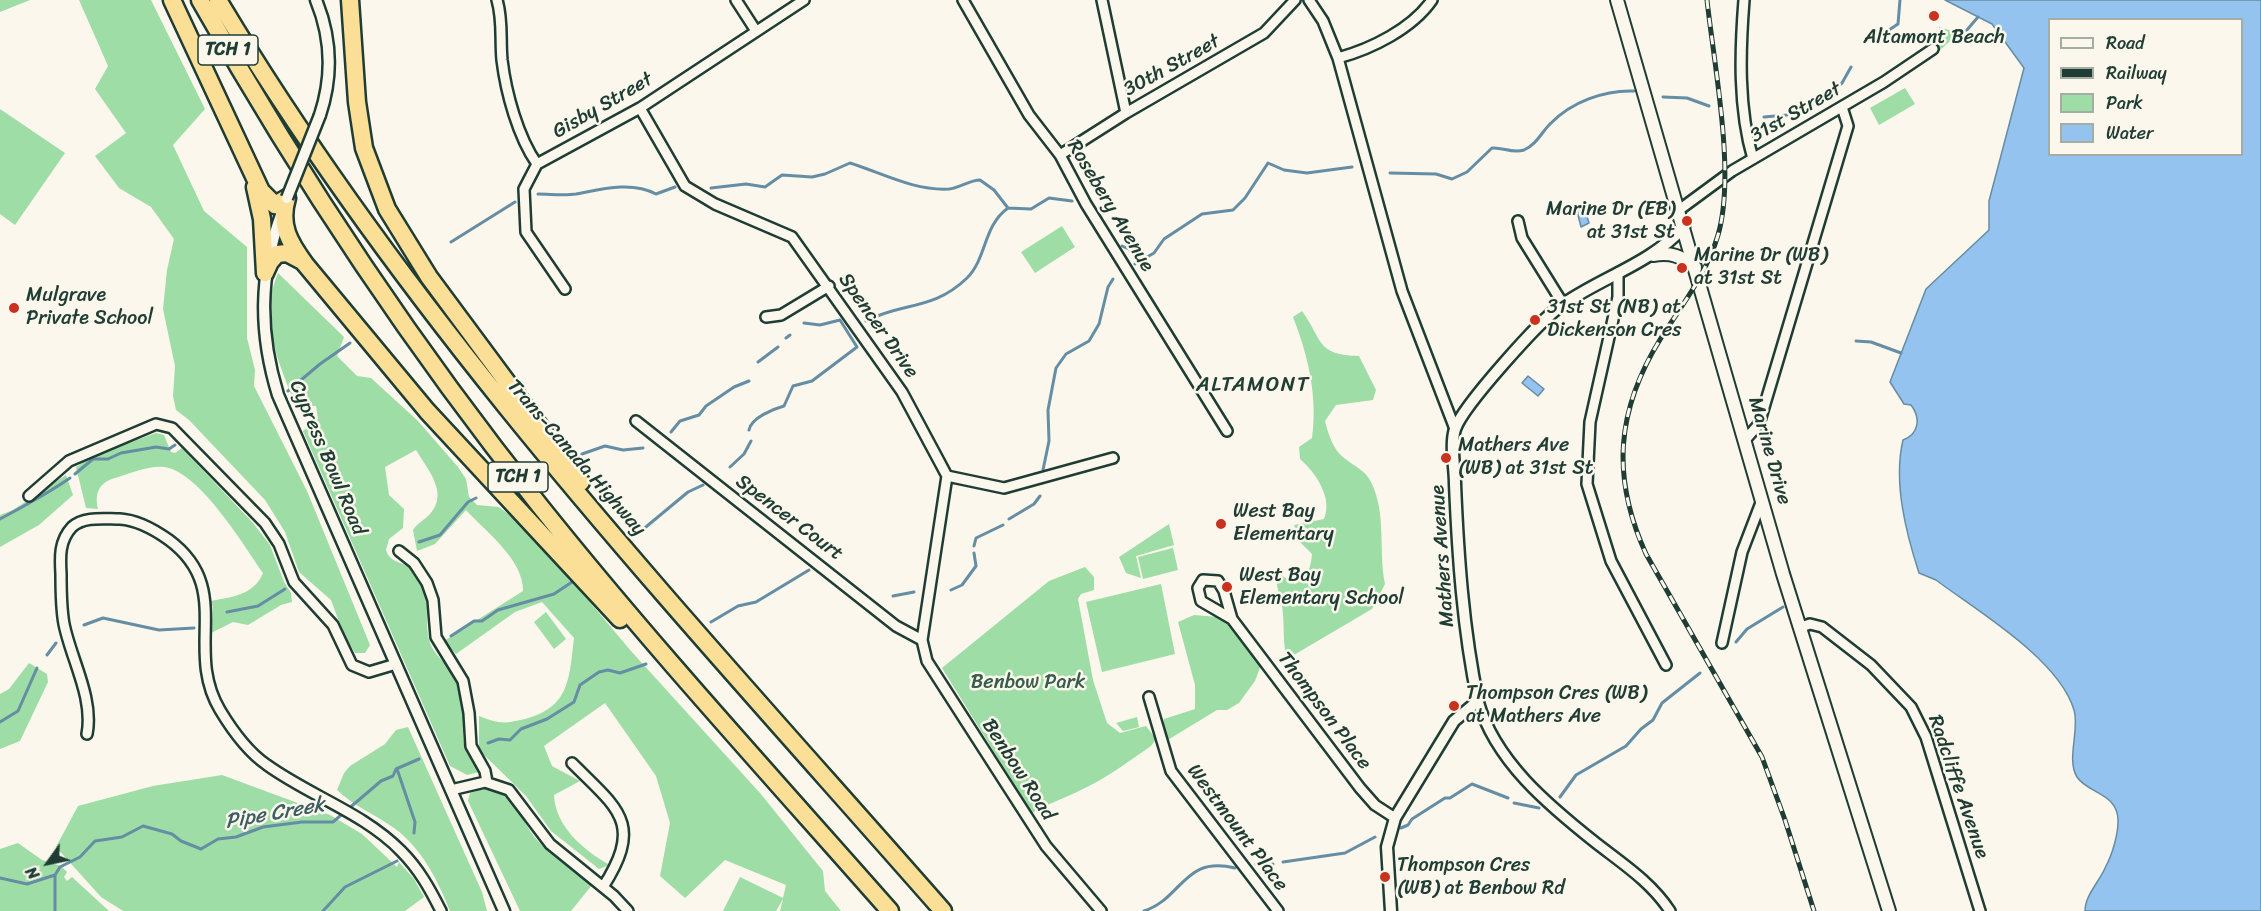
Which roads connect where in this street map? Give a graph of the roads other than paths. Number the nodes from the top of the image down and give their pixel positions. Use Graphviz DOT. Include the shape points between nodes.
graph roads {
  1 [pos="172,0"];
  2 [pos="200,0"];
  3 [pos="218,0"];
  4 [pos="316,0"];
  5 [pos="350,0"];
  6 [pos="497,0"];
  7 [pos="736,0"];
  8 [pos="804,0"];
  9 [pos="963,0"];
  10 [pos="1102,0"];
  11 [pos="1295,0"];
  12 [pos="1309,0"];
  13 [pos="1432,0"];
  14 [pos="1617,0"];
  15 [pos="1744,0"];
  16 [pos="756,31"];
  17 [pos="1933,49"];
  18 [pos="1338,58"];
  19 [pos="640,108"];
  20 [pos="1842,108"];
  21 [pos="1126,112"];
  22 [pos="1060,155"];
  23 [pos="1753,159"];
  24 [pos="248,163"];
  25 [pos="537,164"];
  26 [pos="287,198"];
  27 [pos="1679,210"];
  28 [pos="1518,221"];
  29 [pos="1684,227"];
  30 [pos="1653,255"];
  31 [pos="305,264"];
  32 [pos="1695,267"];
  33 [pos="265,273"];
  34 [pos="1618,273"];
  35 [pos="829,286"];
  36 [pos="565,289"];
  37 [pos="1563,304"];
  38 [pos="766,317"];
  39 [pos="636,421"];
  40 [pos="1455,429"];
  41 [pos="1227,431"];
  42 [pos="1746,439"];
  43 [pos="1113,458"];
  44 [pos="947,476"];
  45 [pos="29,496"];
  46 [pos="1762,500"];
  47 [pos="399,551"];
  48 [pos="657,584"];
  49 [pos="1232,619"];
  50 [pos="1801,627"];
  51 [pos="922,640"];
  52 [pos="1722,643"];
  53 [pos="396,664"];
  54 [pos="1666,665"];
  55 [pos="1149,697"];
  56 [pos="1478,701"];
  57 [pos="87,734"];
  58 [pos="742,745"];
  59 [pos="572,763"];
  60 [pos="487,782"];
  61 [pos="451,790"];
  62 [pos="1395,818"];
  63 [pos="603,887"];
  64 [pos="441,911"];
  65 [pos="504,911"];
  66 [pos="628,911"];
  67 [pos="890,911"];
  68 [pos="943,911"];
  69 [pos="1101,911"];
  70 [pos="1278,911"];
  71 [pos="1391,911"];
  72 [pos="1670,911"];
  73 [pos="1889,911"];
  74 [pos="1980,911"];
  1 -- 24 [label="highway"];
  2 -- 58 [label="highway, TCH 1" via="316,193 461,402 576,549"];
  3 -- 48 [label="highway, Trans-Canada Highway / TCH 1" via="302,135 404,280 500,402"];
  4 -- 26 [label="street, Cypress Bowl Road, bridge" via="327,35 327,88"];
  5 -- 48 [label="highway" via="364,148 387,209 434,285"];
  6 -- 25 [label="street" via="502,16 502,60 522,143"];
  7 -- 16 [label="street"];
  8 -- 16 [label="street, Gisby Street"];
  9 -- 22 [label="street, Rosebery Avenue" via="1029,115"];
  10 -- 21 [label="street"];
  11 -- 21 [label="street, 30th Street" via="1264,33"];
  12 -- 18 [label="street, Mathers Avenue" via="1323,21"];
  13 -- 18 [label="street" via="1424,11 1391,34"];
  14 -- 27 [label="main road, Marine Drive"];
  15 -- 23 [label="street" via="1740,47"];
  16 -- 19 [label="street, Gisby Street"];
  17 -- 20 [label="street, 31st Street"];
  18 -- 40 [label="street, Mathers Avenue" via="1402,291"];
  19 -- 25 [label="street, Gisby Street"];
  19 -- 35 [label="street, Spencer Drive" via="685,186 715,204 792,237"];
  20 -- 23 [label="street, 31st Street"];
  20 -- 42 [label="street" via="1848,126 1824,213 1759,424"];
  21 -- 22 [label="street, 30th Street"];
  22 -- 41 [label="street, Rosebery Avenue" via="1086,204"];
  23 -- 27 [label="street, 31st Street"];
  24 -- 26 [label="highway" via="269,202 279,205"];
  24 -- 33 [label="highway" via="261,213"];
  25 -- 36 [label="street" via="524,189 526,232"];
  26 -- 31 [label="highway" via="285,230"];
  26 -- 33 [label="street, Cypress Bowl Road"];
  27 -- 29 [label="main road, Marine Drive"];
  28 -- 37 [label="street" via="1522,238"];
  29 -- 30 [label="street"];
  29 -- 32 [label="main road, Marine Drive"];
  30 -- 32 [label="main road" via="1670,252"];
  30 -- 34 [label="street"];
  31 -- 33 [label="highway" via="282,252 273,257"];
  31 -- 58 [label="highway" via="446,432"];
  32 -- 42 [label="main road, Marine Drive"];
  33 -- 53 [label="street, Cypress Bowl Road" via="265,340 278,395"];
  34 -- 37 [label="street"];
  34 -- 54 [label="street" via="1618,297 1590,422 1587,484 1611,561"];
  35 -- 38 [label="street" via="781,315"];
  35 -- 44 [label="street, Spencer Drive" via="902,392"];
  37 -- 40 [label="street" via="1526,339"];
  39 -- 51 [label="street, Spencer Court" via="896,626"];
  40 -- 56 [label="street, Mathers Avenue" via="1462,601"];
  42 -- 46 [label="main road, Marine Drive"];
  43 -- 44 [label="street" via="1004,488"];
  44 -- 51 [label="street"];
  45 -- 53 [label="street" via="69,461 156,424 172,428 265,523 279,544 294,582 333,625 352,665 369,672"];
  46 -- 50 [label="main road, Marine Drive"];
  46 -- 52 [label="street" via="1742,552"];
  47 -- 60 [label="street" via="414,563 427,583 433,600 436,637 463,681 471,746"];
  48 -- 68 [label="highway, Trans-Canada Highway / TCH 1"];
  49 -- 49 [label="street, Thompson Place" via="1221,585 1212,579 1203,580 1198,588 1201,601"];
  49 -- 62 [label="street, Thompson Place" via="1360,788"];
  50 -- 73 [label="main road, Marine Drive"];
  50 -- 74 [label="street, Radcliffe Avenue" via="1822,627 1871,665 1911,707 1926,737"];
  51 -- 69 [label="street, Benbow Road" via="932,669 1040,837"];
  53 -- 61 [label="street, Cypress Bowl Road"];
  55 -- 70 [label="street, Westmount Place" via="1171,771"];
  56 -- 62 [label="street" via="1454,721"];
  56 -- 72 [label="street, Mathers Avenue" via="1486,728 1511,763 1564,817 1652,887"];
  57 -- 64 [label="street" via="88,710 64,625 60,549 71,528 84,519 129,520 172,542 199,573 207,608 207,677 215,700 236,732 267,765 396,846 419,870"];
  58 -- 67 [label="highway, TCH 1"];
  59 -- 63 [label="street" via="609,800 625,827 613,873"];
  60 -- 61 [label="street"];
  60 -- 63 [label="street" via="509,790 550,844"];
  61 -- 65 [label="street, Cypress Bowl Road"];
  62 -- 71 [label="street" via="1387,847"];
  63 -- 66 [label="street"];
}
